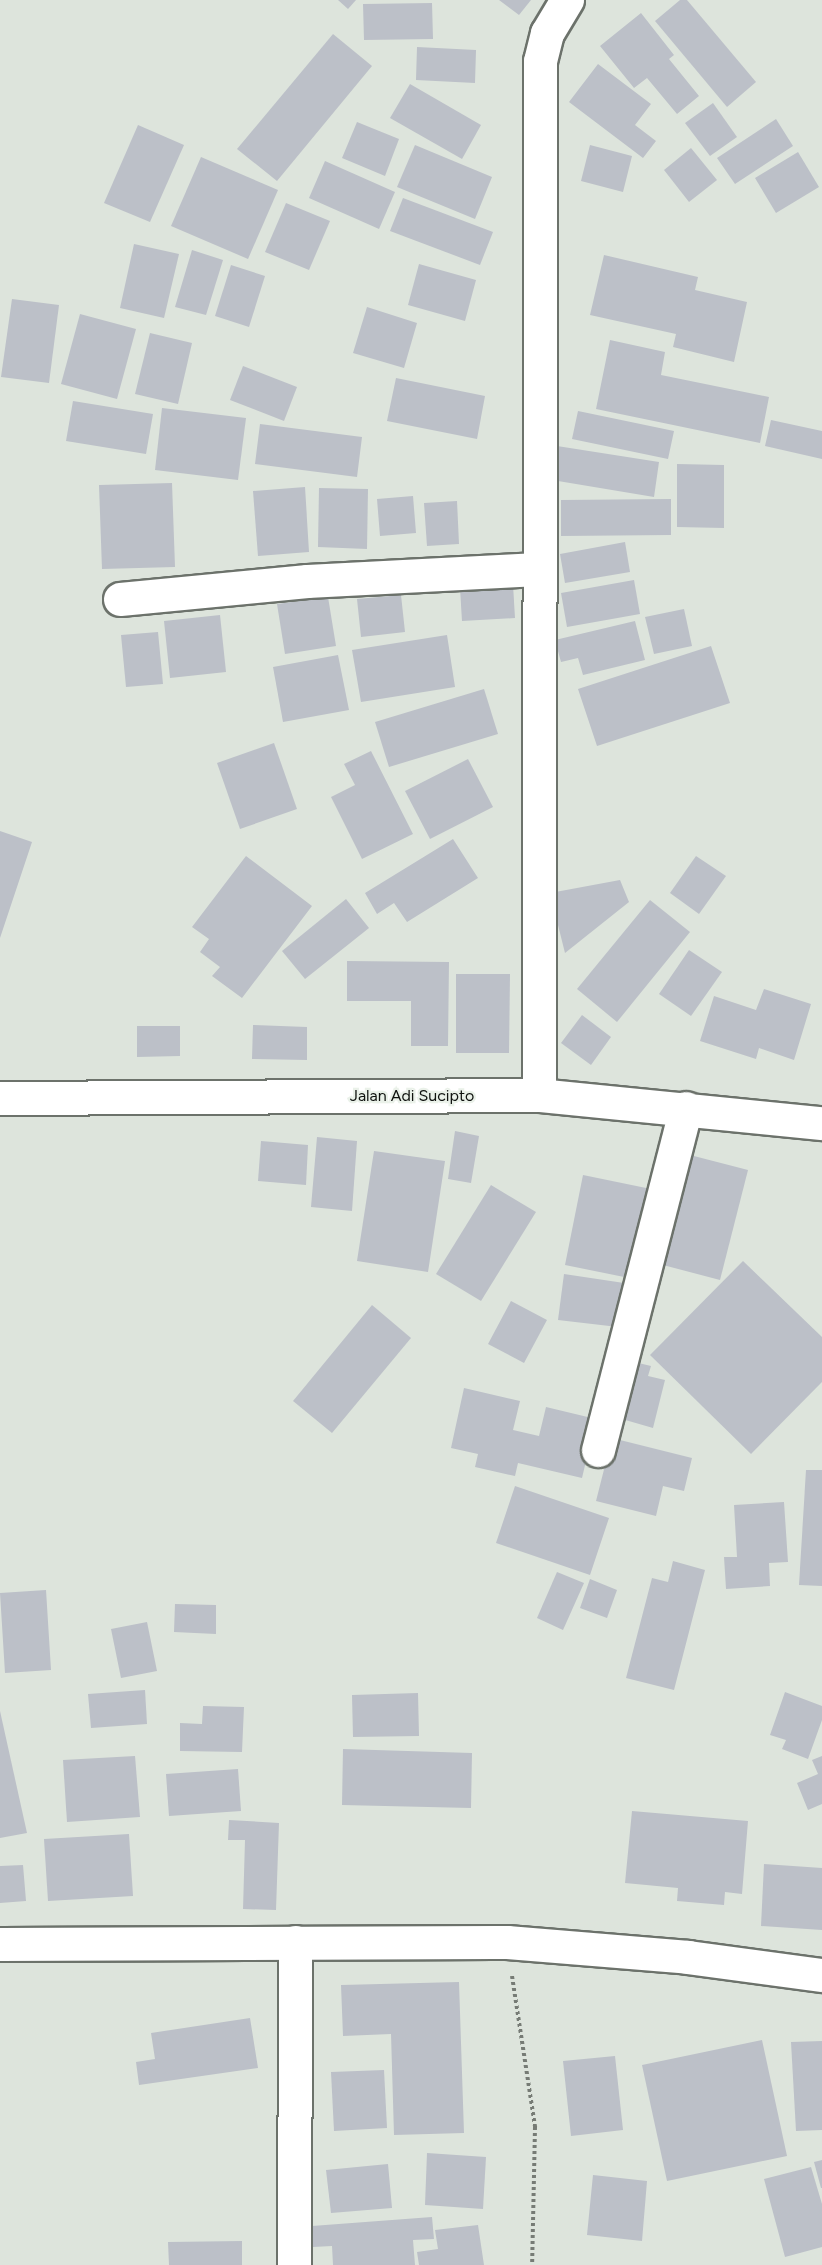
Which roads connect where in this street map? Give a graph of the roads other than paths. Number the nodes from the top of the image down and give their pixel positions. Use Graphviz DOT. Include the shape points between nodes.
graph roads {
  1 [pos="567,0"];
  2 [pos="538,569"];
  3 [pos="120,600"];
  4 [pos="539,1095"];
  5 [pos="0,1098"];
  6 [pos="686,1108"];
  7 [pos="822,1123"];
  8 [pos="598,1450"];
  9 [pos="295,1942"];
  10 [pos="0,1944"];
  11 [pos="822,1975"];
  12 [pos="294,2265"];
  1 -- 2 [label="street" via="547,33 540,61"];
  2 -- 3 [label="street" via="307,581"];
  2 -- 4 [label="street"];
  4 -- 5 [label="street, Jalan Adi Sucipto"];
  4 -- 6 [label="street, Jalan Adi Sucipto"];
  6 -- 7 [label="street, Jalan Adi Sucipto"];
  6 -- 8 [label="street"];
  9 -- 10 [label="street"];
  9 -- 11 [label="street" via="507,1942"];
  9 -- 12 [label="street"];
}
